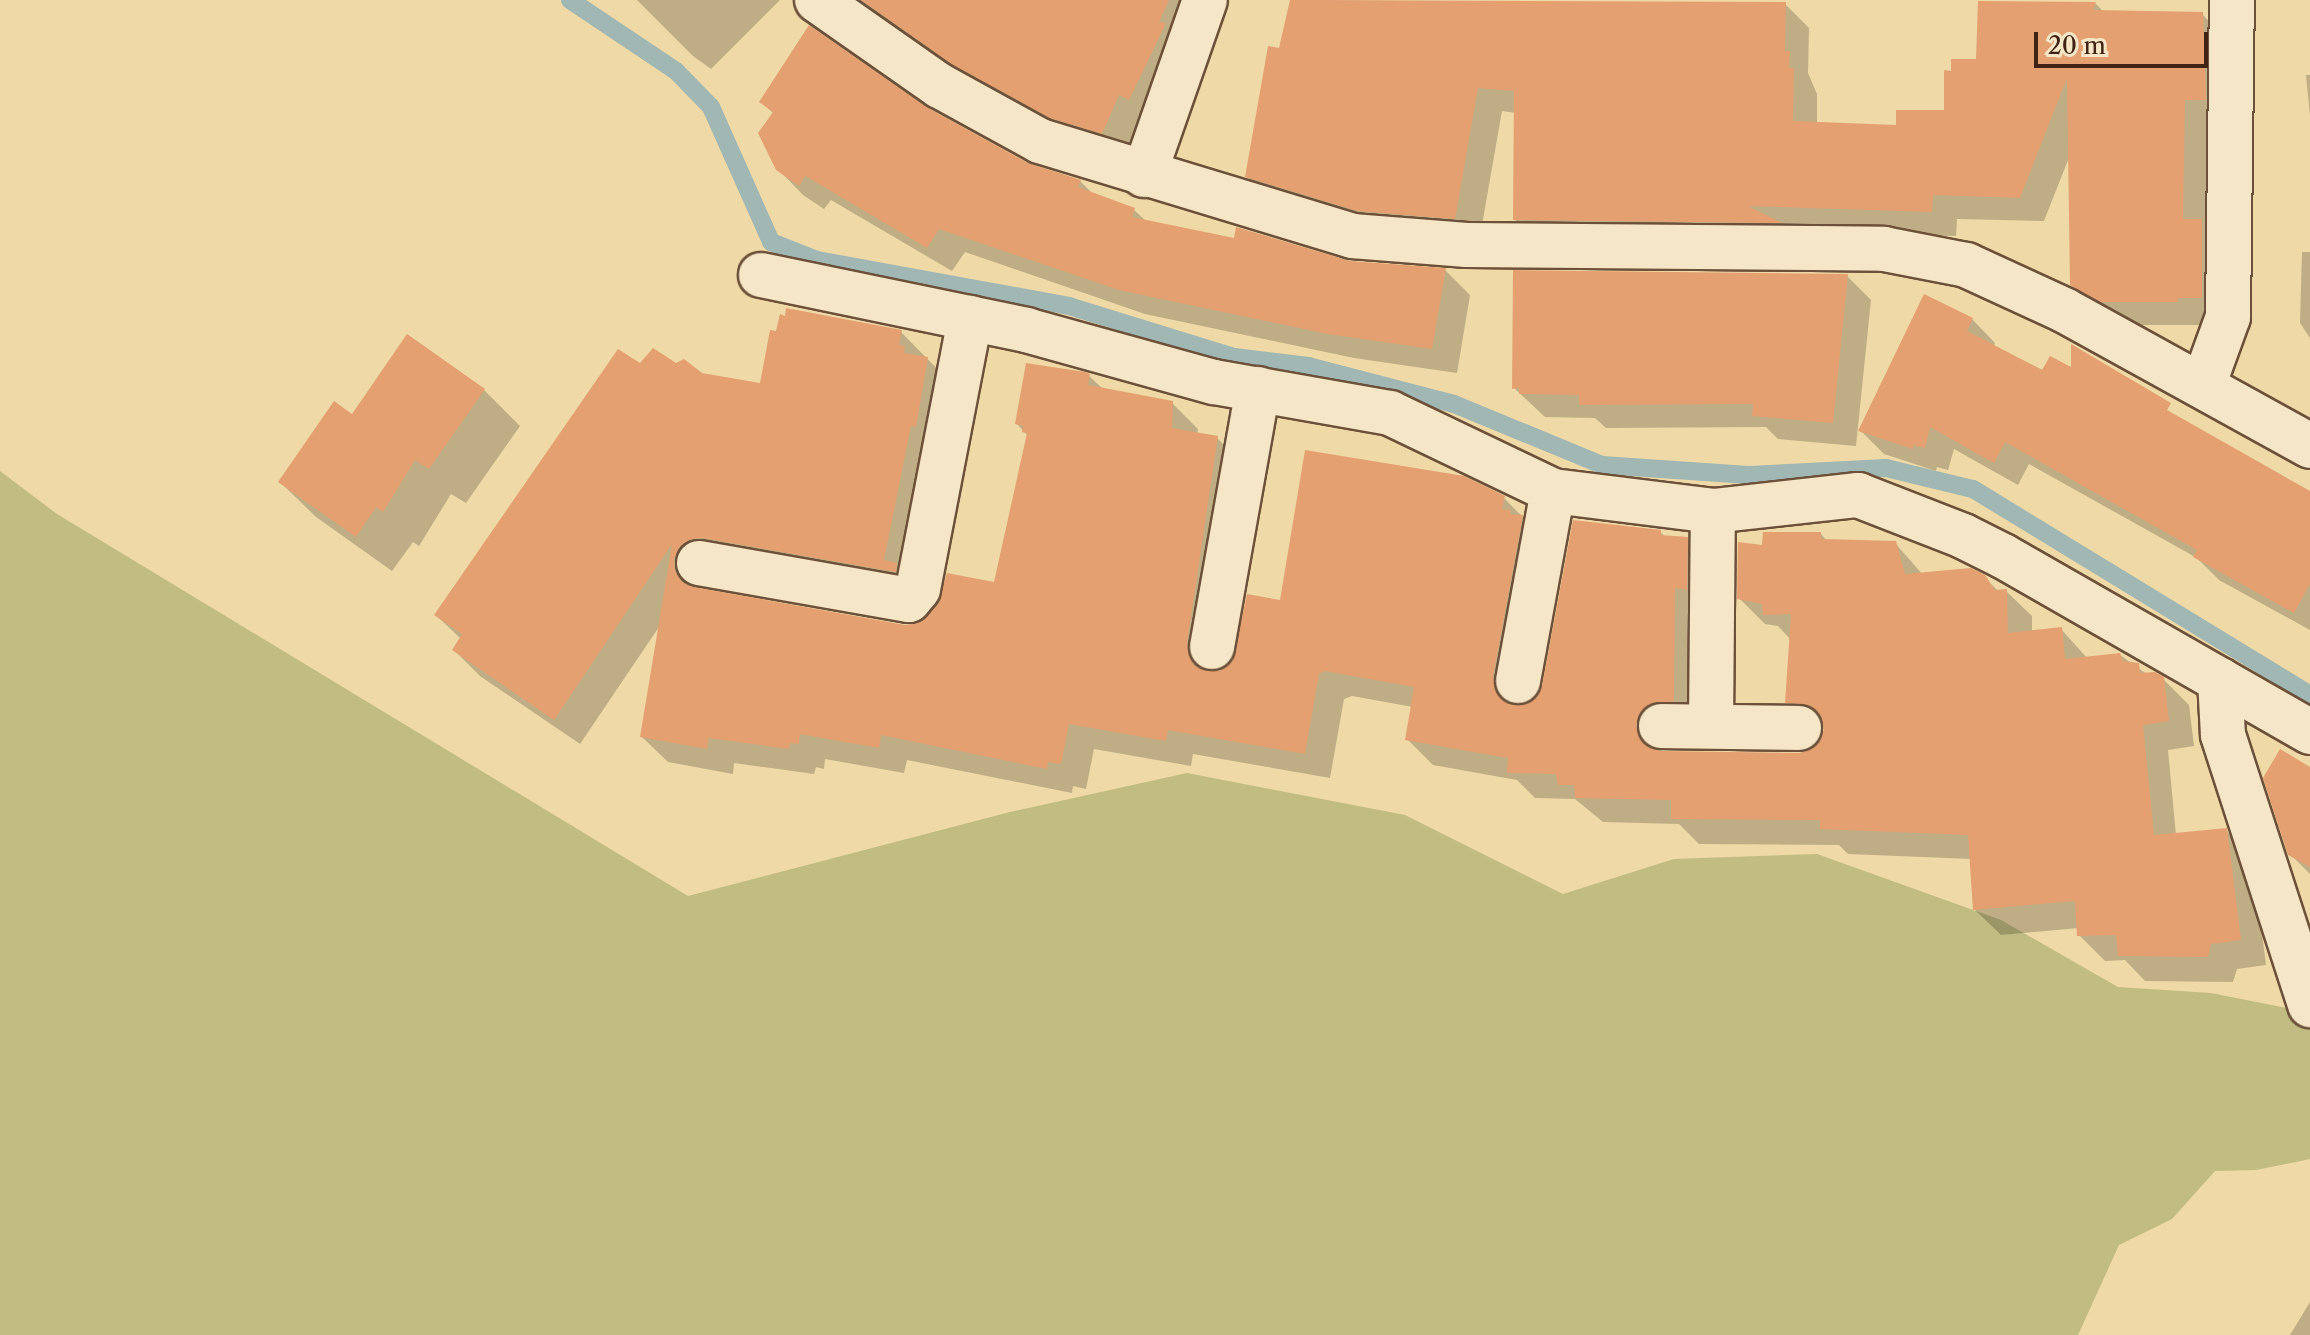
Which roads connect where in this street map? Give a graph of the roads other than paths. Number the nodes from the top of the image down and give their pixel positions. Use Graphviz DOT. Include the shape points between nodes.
graph roads {
  1 [pos="817,0"];
  2 [pos="1205,0"];
  3 [pos="2232,0"];
  4 [pos="1144,175"];
  5 [pos="761,275"];
  6 [pos="970,318"];
  7 [pos="2203,386"];
  8 [pos="1258,389"];
  9 [pos="2310,446"];
  10 [pos="1553,491"];
  11 [pos="1713,511"];
  12 [pos="699,563"];
  13 [pos="1212,647"];
  14 [pos="2220,680"];
  15 [pos="1518,681"];
  16 [pos="1661,726"];
  17 [pos="1711,726"];
  18 [pos="1799,728"];
  19 [pos="2310,732"];
  20 [pos="2310,1005"];
  1 -- 4 [label="street" via="940,86 1040,141"];
  2 -- 4 [label="street"];
  3 -- 7 [label="street" via="2228,317"];
  4 -- 7 [label="street" via="1352,236 1467,245 1884,249 1966,265 2064,310"];
  5 -- 6 [label="street"];
  6 -- 8 [label="street"];
  6 -- 12 [label="street" via="918,589 909,600"];
  7 -- 9 [label="street"];
  8 -- 10 [label="street" via="1390,413"];
  8 -- 13 [label="street"];
  10 -- 11 [label="street"];
  10 -- 15 [label="street"];
  11 -- 14 [label="street" via="1858,495 2003,556"];
  11 -- 17 [label="street"];
  14 -- 19 [label="street"];
  14 -- 20 [label="street" via="2223,735"];
  16 -- 17 [label="street"];
  17 -- 18 [label="street"];
}
